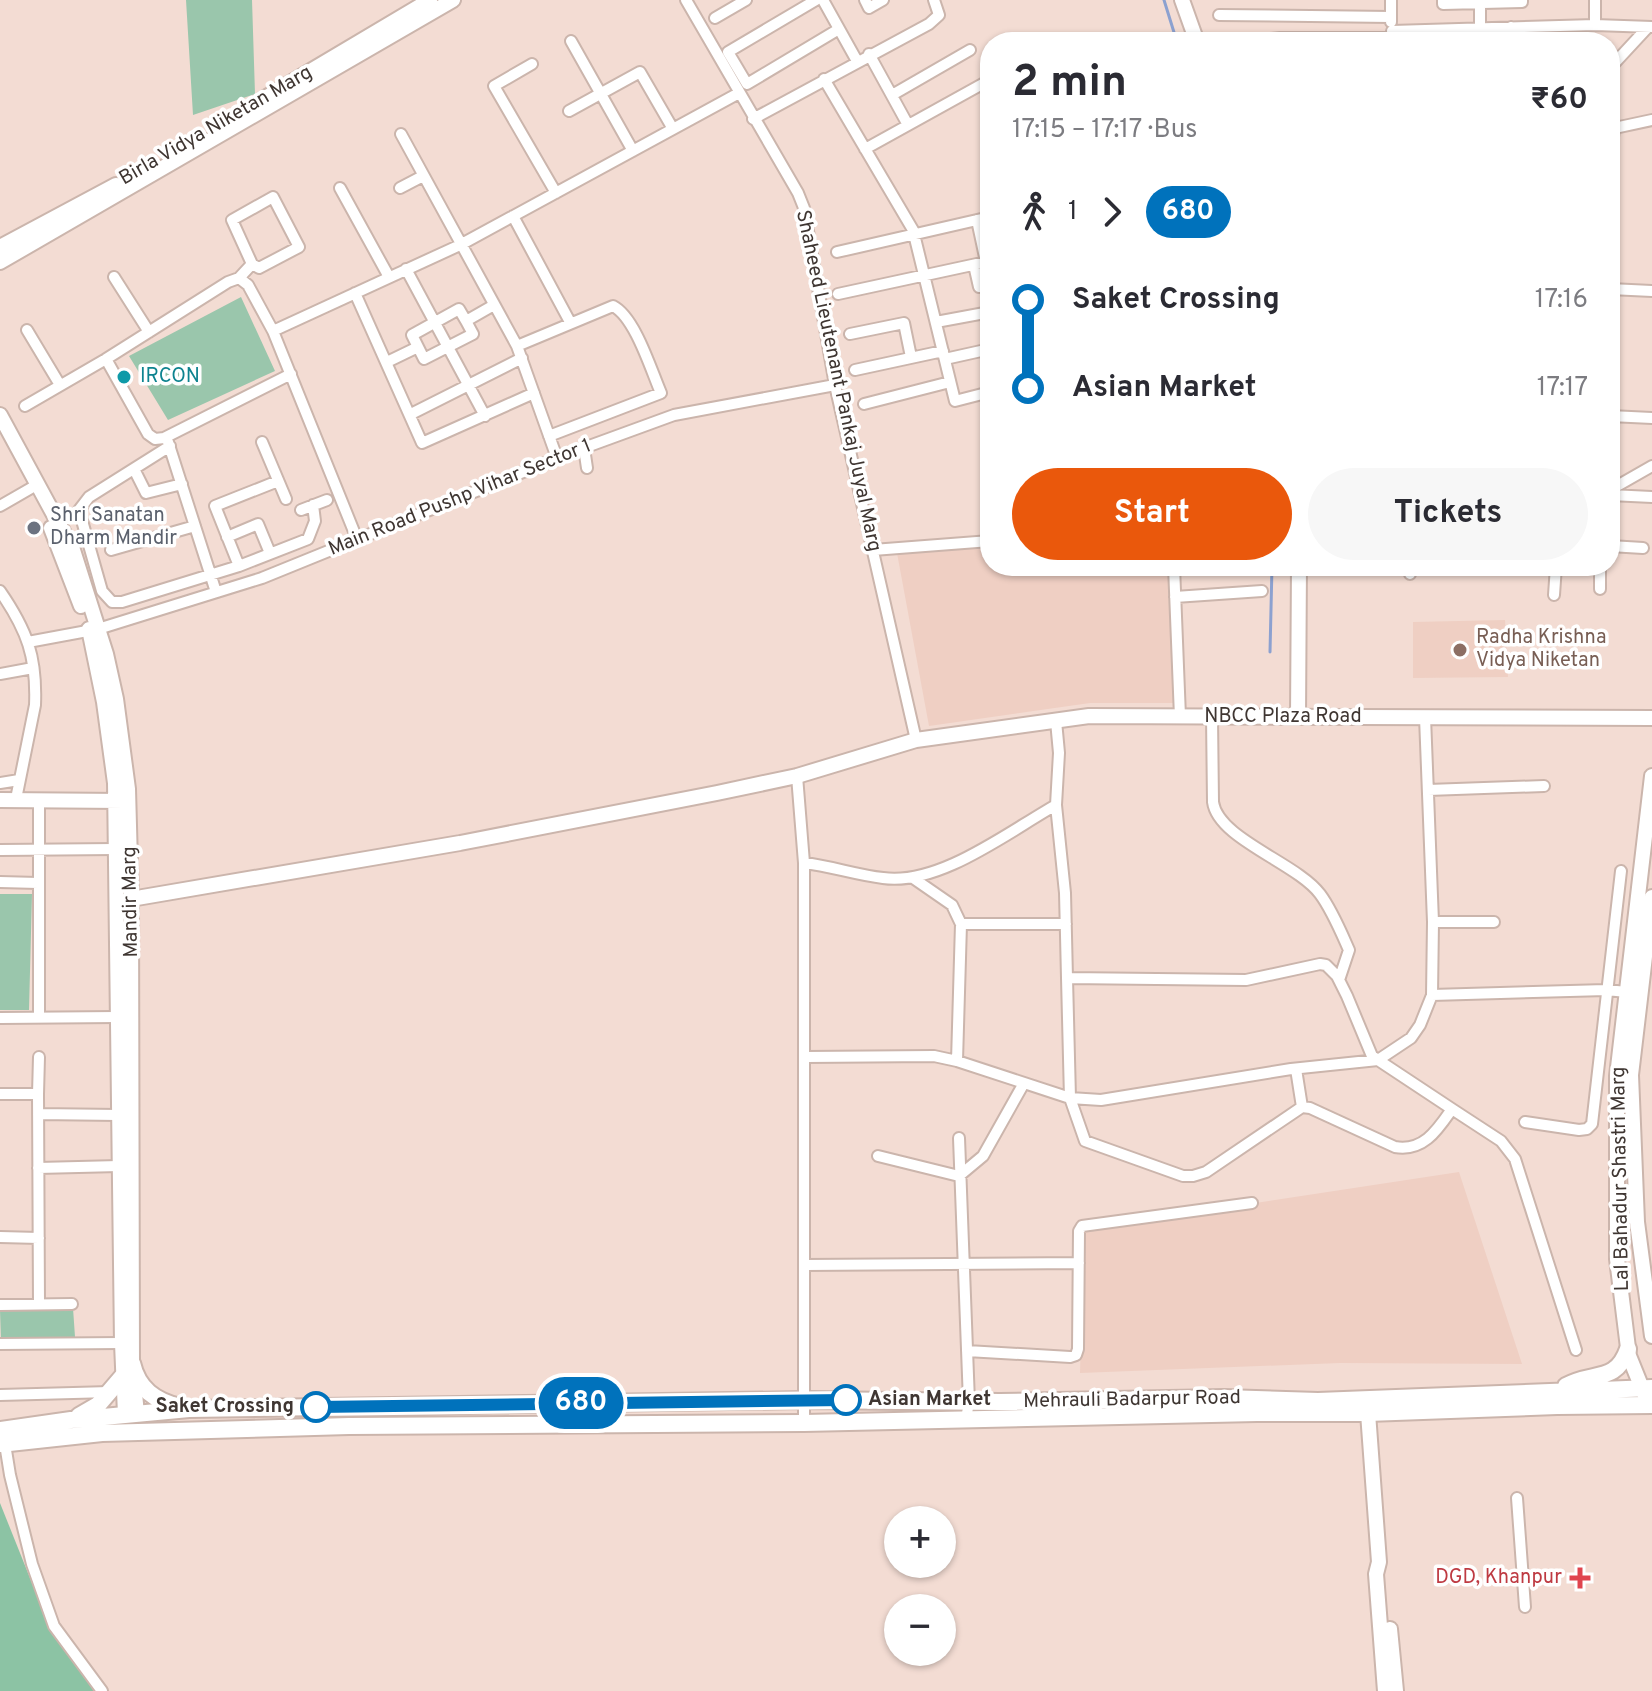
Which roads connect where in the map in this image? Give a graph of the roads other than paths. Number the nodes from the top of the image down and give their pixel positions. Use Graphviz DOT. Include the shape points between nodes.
graph roads {
  1 [pos="430,0"];
  2 [pos="453,0"];
  3 [pos="686,0"];
  4 [pos="746,0"];
  5 [pos="816,0"];
  6 [pos="823,0"];
  7 [pos="865,0"];
  8 [pos="883,0"];
  9 [pos="934,0"];
  10 [pos="1182,0"];
  11 [pos="1264,0"];
  12 [pos="1391,0"];
  13 [pos="1443,0"];
  14 [pos="1522,0"];
  15 [pos="1595,0"];
  16 [pos="1480,1"];
  17 [pos="1264,14"];
  18 [pos="1219,15"];
  19 [pos="1391,17"];
  20 [pos="715,18"];
  21 [pos="1595,25"];
  22 [pos="1511,27"];
  23 [pos="1650,27"];
  24 [pos="1480,28"];
  25 [pos="839,29"];
  26 [pos="1193,32"];
  27 [pos="1392,32"];
  28 [pos="1441,32"];
  29 [pos="1511,32"];
  30 [pos="571,41"];
  31 [pos="970,50"];
  32 [pos="869,54"];
  33 [pos="1620,58"];
  34 [pos="857,61"];
  35 [pos="532,64"];
  36 [pos="323,70"];
  37 [pos="824,79"];
  38 [pos="980,85"];
  39 [pos="739,93"];
  40 [pos="601,94"];
  41 [pos="892,95"];
  42 [pos="569,111"];
  43 [pos="753,119"];
  44 [pos="1652,120"];
  45 [pos="908,125"];
  46 [pos="1620,127"];
  47 [pos="673,129"];
  48 [pos="401,134"];
  49 [pos="865,149"];
  50 [pos="633,151"];
  51 [pos="423,176"];
  52 [pos="340,188"];
  53 [pos="400,188"];
  54 [pos="556,193"];
  55 [pos="100,199"];
  56 [pos="513,216"];
  57 [pos="980,219"];
  58 [pos="977,220"];
  59 [pos="980,234"];
  60 [pos="915,235"];
  61 [pos="460,245"];
  62 [pos="0,247"];
  63 [pos="837,252"];
  64 [pos="0,262"];
  65 [pos="252,264"];
  66 [pos="980,264"];
  67 [pos="974,265"];
  68 [pos="406,269"];
  69 [pos="114,277"];
  70 [pos="389,277"];
  71 [pos="926,277"];
  72 [pos="239,278"];
  73 [pos="979,287"];
  74 [pos="1620,289"];
  75 [pos="1652,291"];
  76 [pos="355,293"];
  77 [pos="838,294"];
  78 [pos="494,305"];
  79 [pos="980,314"];
  80 [pos="466,321"];
  81 [pos="435,322"];
  82 [pos="570,322"];
  83 [pos="936,322"];
  84 [pos="27,330"];
  85 [pos="273,331"];
  86 [pos="149,332"];
  87 [pos="850,334"];
  88 [pos="517,346"];
  89 [pos="418,347"];
  90 [pos="449,348"];
  91 [pos="980,350"];
  92 [pos="944,355"];
  93 [pos="911,357"];
  94 [pos="522,358"];
  95 [pos="106,359"];
  96 [pos="387,362"];
  97 [pos="855,370"];
  98 [pos="291,374"];
  99 [pos="950,382"];
  100 [pos="60,385"];
  101 [pos="469,385"];
  102 [pos="835,385"];
  103 [pos="534,393"];
  104 [pos="980,395"];
  105 [pos="864,404"];
  106 [pos="25,406"];
  107 [pos="411,414"];
  108 [pos="0,415"];
  109 [pos="485,416"];
  110 [pos="1620,416"];
  111 [pos="1652,418"];
  112 [pos="0,429"];
  113 [pos="549,436"];
  114 [pos="168,441"];
  115 [pos="262,442"];
  116 [pos="584,448"];
  117 [pos="557,458"];
  118 [pos="1652,466"];
  119 [pos="587,468"];
  120 [pos="134,469"];
  121 [pos="278,481"];
  122 [pos="182,484"];
  123 [pos="1620,486"];
  124 [pos="33,487"];
  125 [pos="1620,493"];
  126 [pos="1652,497"];
  127 [pos="286,499"];
  128 [pos="327,500"];
  129 [pos="313,505"];
  130 [pos="0,506"];
  131 [pos="301,510"];
  132 [pos="195,526"];
  133 [pos="227,537"];
  134 [pos="357,539"];
  135 [pos="980,542"];
  136 [pos="1620,547"];
  137 [pos="1643,548"];
  138 [pos="111,550"];
  139 [pos="873,550"];
  140 [pos="270,553"];
  141 [pos="239,566"];
  142 [pos="211,575"];
  143 [pos="1174,576"];
  144 [pos="1299,576"];
  145 [pos="1555,576"];
  146 [pos="1600,576"];
  147 [pos="1600,589"];
  148 [pos="0,591"];
  149 [pos="1262,591"];
  150 [pos="216,592"];
  151 [pos="1554,595"];
  152 [pos="1175,597"];
  153 [pos="94,630"];
  154 [pos="28,642"];
  155 [pos="33,668"];
  156 [pos="0,674"];
  157 [pos="1180,717"];
  158 [pos="1212,717"];
  159 [pos="1298,717"];
  160 [pos="1425,717"];
  161 [pos="1652,718"];
  162 [pos="1056,721"];
  163 [pos="916,740"];
  164 [pos="797,776"];
  165 [pos="1652,776"];
  166 [pos="19,780"];
  167 [pos="0,783"];
  168 [pos="1544,786"];
  169 [pos="1428,790"];
  170 [pos="16,799"];
  171 [pos="0,800"];
  172 [pos="39,800"];
  173 [pos="122,801"];
  174 [pos="1056,805"];
  175 [pos="116,849"];
  176 [pos="0,850"];
  177 [pos="38,850"];
  178 [pos="804,863"];
  179 [pos="1621,871"];
  180 [pos="913,878"];
  181 [pos="0,882"];
  182 [pos="38,883"];
  183 [pos="1652,897"];
  184 [pos="131,899"];
  185 [pos="1433,922"];
  186 [pos="1494,922"];
  187 [pos="961,924"];
  188 [pos="1066,924"];
  189 [pos="1067,978"];
  190 [pos="1339,980"];
  191 [pos="1606,990"];
  192 [pos="1627,992"];
  193 [pos="1432,995"];
  194 [pos="117,1017"];
  195 [pos="0,1018"];
  196 [pos="39,1018"];
  197 [pos="39,1057"];
  198 [pos="806,1057"];
  199 [pos="1378,1060"];
  200 [pos="957,1061"];
  201 [pos="1296,1069"];
  202 [pos="1024,1083"];
  203 [pos="0,1094"];
  204 [pos="38,1094"];
  205 [pos="1070,1098"];
  206 [pos="1302,1107"];
  207 [pos="1452,1109"];
  208 [pos="38,1114"];
  209 [pos="118,1115"];
  210 [pos="1525,1122"];
  211 [pos="959,1138"];
  212 [pos="878,1156"];
  213 [pos="119,1166"];
  214 [pos="38,1168"];
  215 [pos="959,1176"];
  216 [pos="1252,1203"];
  217 [pos="1645,1234"];
  218 [pos="0,1237"];
  219 [pos="39,1238"];
  220 [pos="1079,1263"];
  221 [pos="964,1264"];
  222 [pos="805,1265"];
  223 [pos="39,1304"];
  224 [pos="72,1304"];
  225 [pos="0,1305"];
  226 [pos="1652,1335"];
  227 [pos="122,1343"];
  228 [pos="0,1344"];
  229 [pos="1628,1349"];
  230 [pos="1576,1350"];
  231 [pos="967,1351"];
  232 [pos="127,1370"];
  233 [pos="1558,1391"];
  234 [pos="111,1392"];
  235 [pos="0,1395"];
  236 [pos="1649,1397"];
  237 [pos="805,1400"];
  238 [pos="969,1402"];
  239 [pos="362,1407"];
  240 [pos="189,1409"];
  241 [pos="1368,1413"];
  242 [pos="131,1414"];
  243 [pos="966,1419"];
  244 [pos="71,1420"];
  245 [pos="804,1423"];
  246 [pos="362,1426"];
  247 [pos="2,1439"];
  248 [pos="1517,1498"];
  249 [pos="1525,1607"];
  250 [pos="1385,1619"];
  251 [pos="102,1691"];
  252 [pos="1385,1691"];
  253 [pos="1396,1691"];
  1 -- 36 [label="street, Birla Vidya Niketan Marg"];
  2 -- 36 [label="street"];
  3 -- 39 [label="street, Shaheed Lieutenant Pankaj Juyal Marg"];
  4 -- 20 [label="street"];
  5 -- 25 [label="street" via="728,52 747,84"];
  6 -- 25 [label="street"];
  7 -- 8 [label="street" via="869,8"];
  9 -- 32 [label="street" via="939,15 929,24"];
  10 -- 26 [label="street"];
  11 -- 17 [label="street"];
  12 -- 19 [label="street"];
  13 -- 16 [label="street"];
  14 -- 16 [label="street"];
  15 -- 21 [label="street"];
  16 -- 24 [label="street"];
  17 -- 18 [label="street"];
  17 -- 19 [label="street"];
  19 -- 27 [label="street"];
  21 -- 22 [label="street"];
  21 -- 23 [label="street"];
  22 -- 24 [label="street"];
  22 -- 29 [label="street"];
  23 -- 33 [label="street"];
  24 -- 28 [label="street"];
  25 -- 34 [label="street"];
  30 -- 40 [label="street"];
  31 -- 41 [label="street"];
  32 -- 34 [label="street"];
  32 -- 41 [label="street"];
  34 -- 37 [label="street"];
  35 -- 54 [label="street" via="494,86"];
  36 -- 55 [label="street"];
  37 -- 43 [label="street"];
  37 -- 49 [label="street"];
  38 -- 45 [label="street"];
  39 -- 43 [label="street, Shaheed Lieutenant Pankaj Juyal Marg"];
  39 -- 47 [label="street"];
  40 -- 42 [label="street"];
  40 -- 47 [label="street" via="640,72"];
  40 -- 50 [label="street"];
  41 -- 45 [label="street"];
  43 -- 102 [label="street, Shaheed Lieutenant Pankaj Juyal Marg" via="804,208"];
  44 -- 46 [label="street"];
  45 -- 49 [label="street"];
  47 -- 50 [label="street"];
  48 -- 51 [label="street"];
  49 -- 60 [label="street"];
  50 -- 54 [label="street"];
  51 -- 53 [label="street"];
  51 -- 61 [label="street"];
  52 -- 70 [label="street"];
  54 -- 56 [label="street"];
  55 -- 62 [label="street, Birla Vidya Niketan Marg"];
  55 -- 64 [label="street"];
  56 -- 61 [label="street"];
  56 -- 82 [label="street"];
  57 -- 58 [label="street"];
  58 -- 59 [label="street"];
  58 -- 60 [label="street"];
  60 -- 63 [label="street"];
  60 -- 71 [label="street"];
  61 -- 68 [label="street"];
  61 -- 78 [label="street"];
  65 -- 65 [label="street" via="259,268 299,247 273,197 232,220"];
  65 -- 72 [label="street"];
  66 -- 67 [label="street"];
  67 -- 71 [label="street"];
  67 -- 73 [label="street"];
  68 -- 70 [label="street"];
  68 -- 81 [label="street"];
  69 -- 86 [label="street"];
  70 -- 76 [label="street"];
  71 -- 77 [label="street"];
  71 -- 83 [label="street"];
  72 -- 85 [label="street"];
  72 -- 86 [label="street"];
  74 -- 75 [label="street"];
  76 -- 85 [label="street"];
  76 -- 96 [label="street"];
  78 -- 80 [label="street"];
  78 -- 88 [label="street"];
  79 -- 83 [label="street"];
  80 -- 81 [label="street" via="459,309"];
  80 -- 90 [label="street" via="473,334"];
  81 -- 89 [label="street" via="412,335"];
  81 -- 90 [label="street"];
  82 -- 88 [label="street"];
  82 -- 113 [label="street" via="613,306 621,310 661,393"];
  83 -- 92 [label="street"];
  84 -- 100 [label="street"];
  85 -- 98 [label="street"];
  86 -- 95 [label="street"];
  87 -- 93 [label="street" via="904,323"];
  88 -- 94 [label="street"];
  89 -- 90 [label="street" via="424,359"];
  89 -- 96 [label="street"];
  90 -- 101 [label="street"];
  91 -- 92 [label="street"];
  92 -- 93 [label="street"];
  92 -- 99 [label="street"];
  93 -- 97 [label="street"];
  94 -- 101 [label="street"];
  94 -- 103 [label="street"];
  95 -- 100 [label="street"];
  95 -- 114 [label="street" via="148,434"];
  96 -- 107 [label="street"];
  98 -- 114 [label="street"];
  98 -- 134 [label="street"];
  99 -- 104 [label="street" via="955,401"];
  99 -- 105 [label="street"];
  100 -- 106 [label="street"];
  101 -- 107 [label="street"];
  101 -- 109 [label="street"];
  102 -- 116 [label="street, Main Road Pushp Vihar Sector 1" via="674,415"];
  102 -- 139 [label="street, Shaheed Lieutenant Pankaj Juyal Marg"];
  103 -- 109 [label="street"];
  103 -- 113 [label="street"];
  107 -- 109 [label="street" via="422,443"];
  108 -- 153 [label="street, Mandir Marg" via="73,550"];
  110 -- 111 [label="street"];
  112 -- 124 [label="street, Mandir Marg"];
  113 -- 117 [label="street"];
  114 -- 120 [label="street"];
  114 -- 122 [label="street"];
  115 -- 121 [label="street"];
  116 -- 117 [label="street, Main Road Pushp Vihar Sector 1"];
  116 -- 119 [label="street"];
  117 -- 134 [label="street, Main Road Pushp Vihar Sector 1"];
  118 -- 123 [label="street"];
  120 -- 122 [label="street" via="146,493"];
  120 -- 142 [label="street" via="89,497 79,510 106,597 122,602"];
  121 -- 127 [label="street"];
  121 -- 133 [label="street" via="215,506"];
  122 -- 132 [label="street"];
  124 -- 130 [label="street"];
  124 -- 153 [label="street, Mandir Marg"];
  125 -- 126 [label="street"];
  128 -- 129 [label="street"];
  129 -- 131 [label="street"];
  129 -- 140 [label="street" via="315,521 308,539"];
  132 -- 138 [label="street"];
  132 -- 142 [label="street"];
  133 -- 140 [label="street" via="258,524"];
  133 -- 141 [label="street"];
  134 -- 150 [label="street, Main Road Pushp Vihar Sector 1"];
  135 -- 139 [label="street"];
  136 -- 137 [label="street"];
  139 -- 163 [label="street, Shaheed Lieutenant Pankaj Juyal Marg"];
  140 -- 141 [label="street"];
  141 -- 142 [label="street"];
  142 -- 150 [label="street"];
  143 -- 152 [label="street"];
  144 -- 159 [label="street"];
  145 -- 151 [label="street"];
  146 -- 147 [label="street"];
  148 -- 154 [label="street"];
  149 -- 152 [label="street"];
  150 -- 153 [label="street, Main Road Pushp Vihar Sector 1"];
  152 -- 157 [label="street"];
  153 -- 154 [label="street, Main Road Pushp Vihar Sector 1"];
  153 -- 173 [label="street, Mandir Marg"];
  154 -- 155 [label="street"];
  155 -- 156 [label="street"];
  155 -- 166 [label="street" via="35,705"];
  157 -- 158 [label="street, NBCC Plaza Road"];
  157 -- 162 [label="street, NBCC Plaza Road"];
  158 -- 159 [label="street, NBCC Plaza Road"];
  158 -- 190 [label="street" via="1216,815 1320,894 1349,950"];
  159 -- 160 [label="street, NBCC Plaza Road"];
  160 -- 161 [label="street, NBCC Plaza Road"];
  160 -- 169 [label="street"];
  162 -- 163 [label="street, NBCC Plaza Road"];
  162 -- 174 [label="street"];
  163 -- 164 [label="street, NBCC Plaza Road"];
  164 -- 178 [label="street"];
  164 -- 184 [label="street, NBCC Plaza Road" via="460,843"];
  165 -- 192 [label="street, Lal Bahadur Shastri Marg"];
  166 -- 167 [label="street"];
  166 -- 170 [label="street"];
  168 -- 169 [label="street"];
  169 -- 185 [label="street"];
  170 -- 171 [label="street"];
  170 -- 172 [label="street"];
  172 -- 173 [label="street"];
  172 -- 177 [label="street"];
  173 -- 175 [label="street, Mandir Marg"];
  173 -- 184 [label="street, Mandir Marg"];
  174 -- 180 [label="street" via="955,863"];
  174 -- 188 [label="street"];
  175 -- 177 [label="street"];
  175 -- 194 [label="street, Mandir Marg"];
  176 -- 177 [label="street"];
  177 -- 182 [label="street"];
  178 -- 180 [label="street" via="884,879"];
  178 -- 198 [label="street"];
  179 -- 191 [label="street"];
  180 -- 187 [label="street" via="952,905"];
  181 -- 182 [label="street"];
  182 -- 196 [label="street"];
  183 -- 217 [label="street, Lal Bahadur Shastri Marg" via="1631,1075"];
  184 -- 232 [label="street, Mandir Marg"];
  185 -- 186 [label="street"];
  185 -- 193 [label="street"];
  187 -- 188 [label="street"];
  187 -- 200 [label="street"];
  188 -- 189 [label="street"];
  189 -- 190 [label="street" via="1246,980 1320,964"];
  189 -- 205 [label="street"];
  190 -- 199 [label="street"];
  191 -- 192 [label="street"];
  191 -- 193 [label="street"];
  191 -- 210 [label="street" via="1592,1124 1579,1130"];
  192 -- 229 [label="street, Lal Bahadur Shastri Marg" via="1617,1076 1617,1259"];
  193 -- 199 [label="street" via="1411,1038"];
  194 -- 196 [label="street"];
  194 -- 209 [label="street, Mandir Marg"];
  195 -- 196 [label="street"];
  197 -- 204 [label="street"];
  198 -- 200 [label="street" via="916,1055"];
  198 -- 222 [label="street"];
  199 -- 201 [label="street"];
  199 -- 207 [label="street"];
  200 -- 202 [label="street"];
  201 -- 205 [label="street" via="1101,1100"];
  201 -- 206 [label="street"];
  202 -- 205 [label="street"];
  202 -- 215 [label="street" via="983,1156"];
  203 -- 204 [label="street"];
  204 -- 208 [label="street"];
  205 -- 206 [label="street" via="1085,1141 1183,1176 1206,1172"];
  206 -- 207 [label="street" via="1406,1149 1433,1137"];
  207 -- 230 [label="street" via="1501,1141 1515,1159"];
  208 -- 209 [label="street"];
  208 -- 214 [label="street"];
  209 -- 213 [label="street, Mandir Marg"];
  211 -- 215 [label="street"];
  212 -- 215 [label="street"];
  213 -- 214 [label="street"];
  213 -- 227 [label="street, Mandir Marg"];
  214 -- 219 [label="street"];
  215 -- 221 [label="street"];
  216 -- 220 [label="street" via="1082,1226"];
  217 -- 226 [label="street, Lal Bahadur Shastri Marg"];
  218 -- 219 [label="street"];
  219 -- 223 [label="street"];
  220 -- 221 [label="street"];
  220 -- 231 [label="street" via="1076,1355"];
  221 -- 222 [label="street"];
  221 -- 231 [label="street"];
  222 -- 237 [label="street"];
  223 -- 224 [label="street"];
  223 -- 225 [label="street"];
  227 -- 228 [label="street"];
  227 -- 232 [label="street, Mandir Marg"];
  229 -- 233 [label="main road" via="1616,1370"];
  229 -- 236 [label="street, Lal Bahadur Shastri Marg"];
  231 -- 238 [label="street"];
  232 -- 234 [label="main road"];
  232 -- 240 [label="main road" via="151,1395"];
  232 -- 242 [label="street, Mandir Marg"];
  233 -- 236 [label="main road, Mehrauli Badarpur Road"];
  233 -- 238 [label="main road, Mehrauli Badarpur Road" via="1318,1401"];
  234 -- 235 [label="street"];
  234 -- 244 [label="main road"];
  236 -- 241 [label="main road, Mehrauli Badarpur Road"];
  237 -- 238 [label="main road, Mehrauli Badarpur Road"];
  237 -- 239 [label="main road, Mehrauli Badarpur Road"];
  237 -- 245 [label="street"];
  238 -- 243 [label="street"];
  239 -- 240 [label="main road, Mehrauli Badarpur Road"];
  239 -- 246 [label="main road"];
  240 -- 242 [label="main road, Mehrauli Badarpur Road"];
  241 -- 243 [label="main road, Mehrauli Badarpur Road"];
  241 -- 250 [label="street" via="1376,1574"];
  242 -- 244 [label="main road, Mehrauli Badarpur Road"];
  243 -- 245 [label="main road, Mehrauli Badarpur Road"];
  244 -- 247 [label="main road, Mehrauli Badarpur Road"];
  245 -- 246 [label="main road, Mehrauli Badarpur Road"];
  246 -- 247 [label="main road, Mehrauli Badarpur Road"];
  247 -- 251 [label="street" via="32,1564 54,1626"];
  248 -- 249 [label="street"];
  250 -- 252 [label="street"];
  250 -- 253 [label="street"];
}
